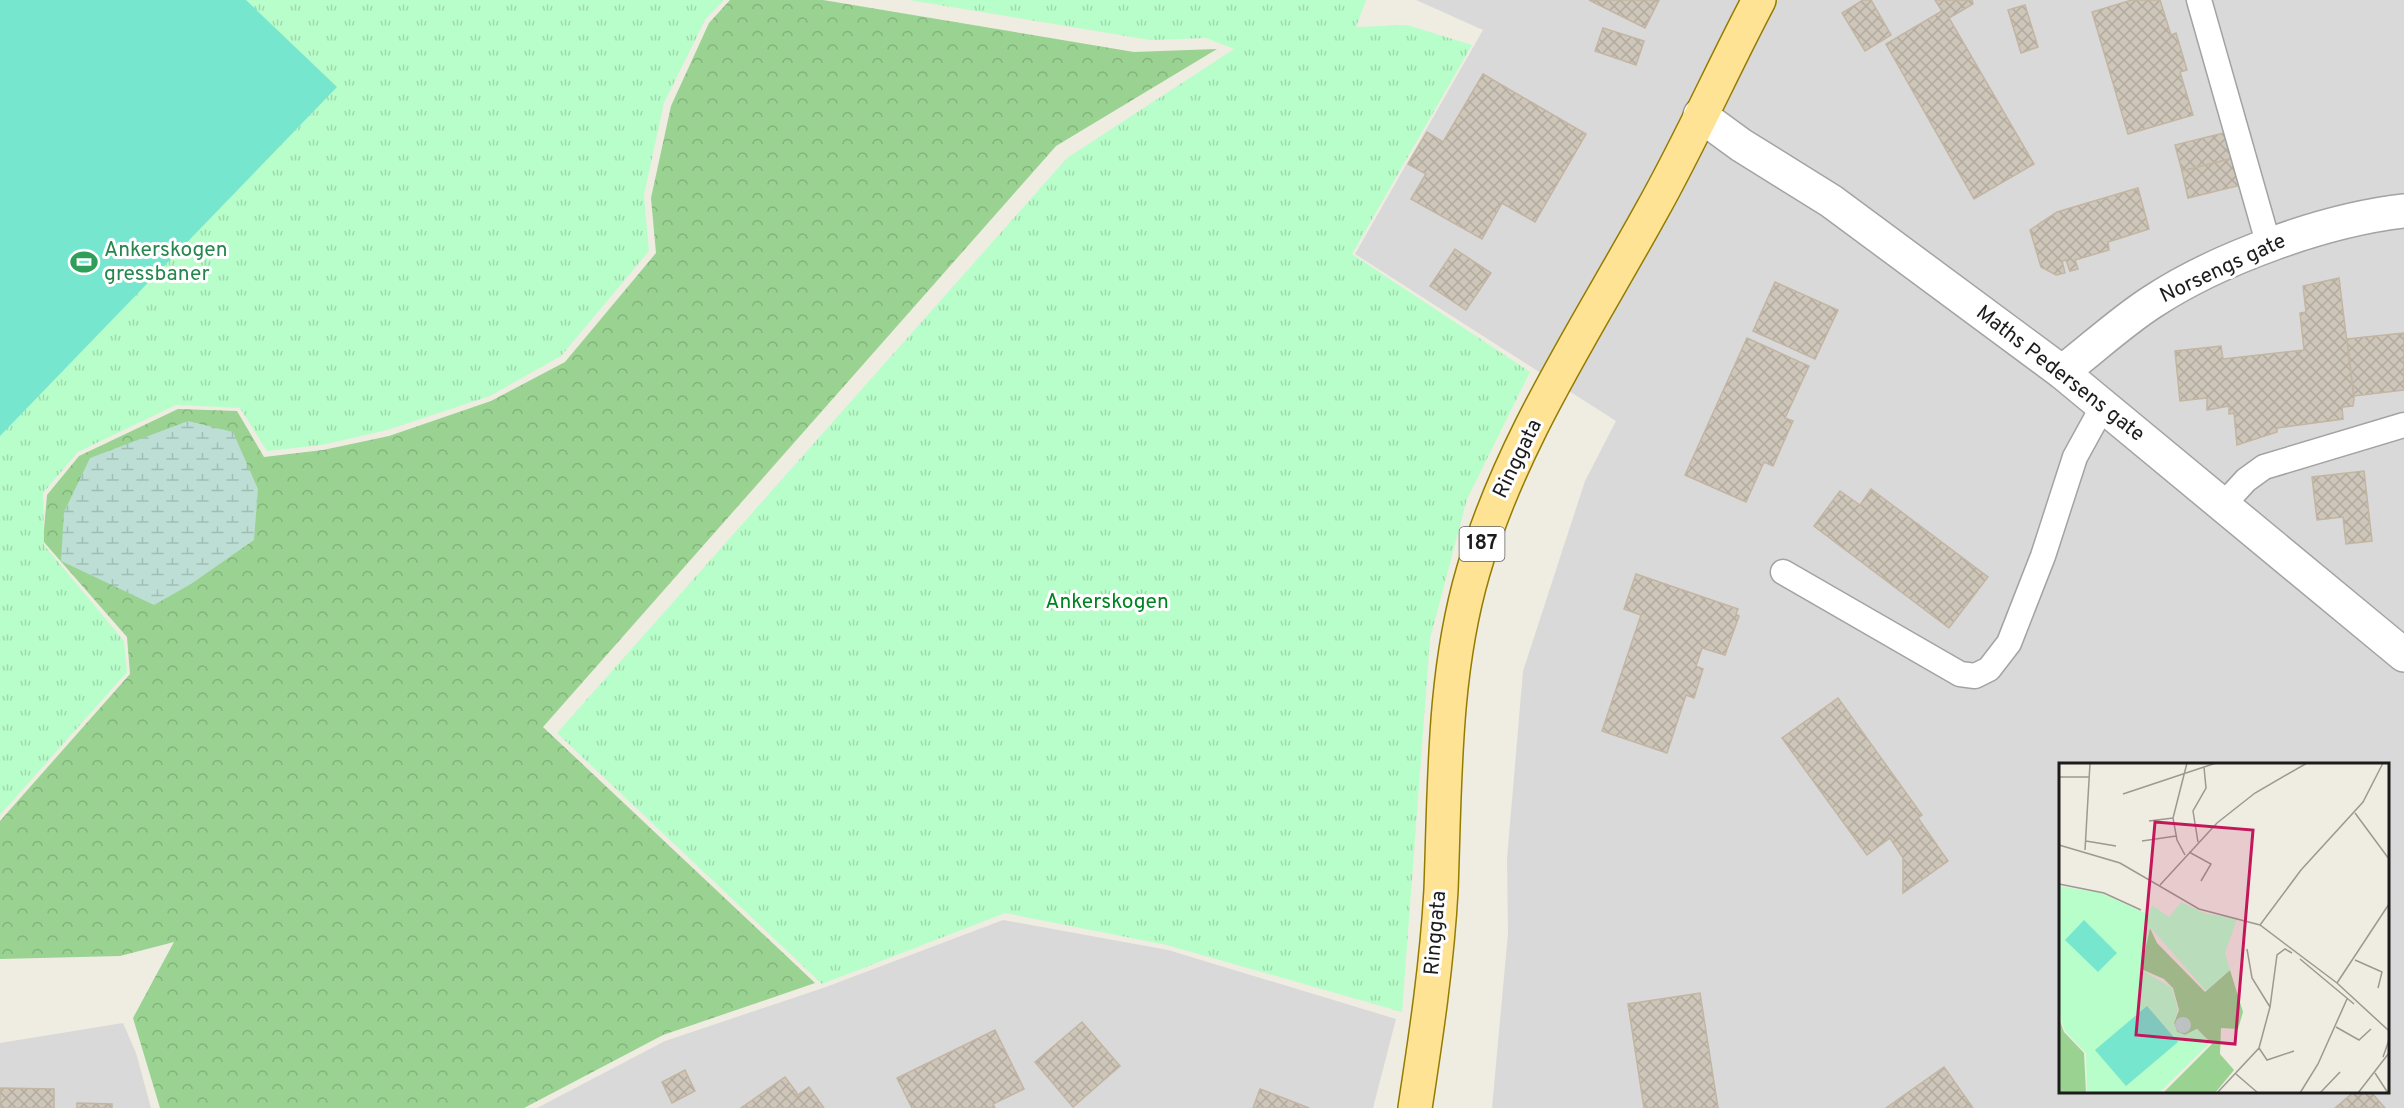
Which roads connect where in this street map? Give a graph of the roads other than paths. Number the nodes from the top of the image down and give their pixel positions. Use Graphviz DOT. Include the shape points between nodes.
graph roads {
  1 [pos="1759,0"];
  2 [pos="2199,0"];
  3 [pos="1700,115"];
  4 [pos="2404,211"];
  5 [pos="2270,246"];
  6 [pos="2062,372"];
  7 [pos="2103,406"];
  8 [pos="2404,425"];
  9 [pos="2223,505"];
  10 [pos="1784,572"];
  11 [pos="2404,655"];
  12 [pos="1415,1108"];
  1 -- 3 [label="main road, Ringgata / 187"];
  2 -- 5 [label="lane"];
  3 -- 6 [label="street, Maths Pedersens gate" via="1741,146 1831,201"];
  3 -- 12 [label="main road, Ringgata / 187" via="1497,499 1472,573 1455,653 1440,894 1429,1016"];
  4 -- 5 [label="street, Norsengs gate" via="2315,228"];
  5 -- 6 [label="street, Norsengs gate" via="2226,263 2152,301"];
  6 -- 7 [label="street, Maths Pedersens gate"];
  7 -- 9 [label="street, Maths Pedersens gate"];
  7 -- 10 [label="lane" via="2075,457 2009,643 1989,669 1975,676 1960,674"];
  8 -- 9 [label="lane" via="2264,467"];
  9 -- 11 [label="street, Maths Pedersens gate"];
}
